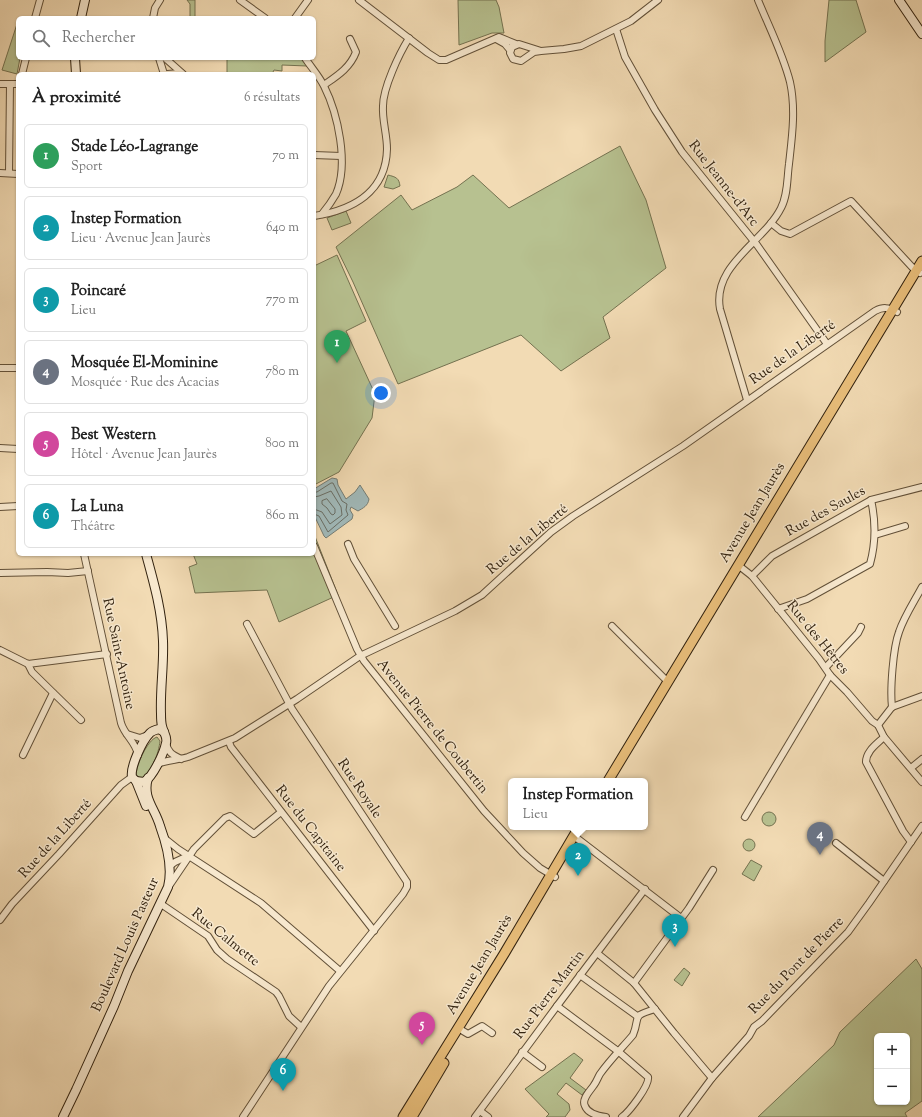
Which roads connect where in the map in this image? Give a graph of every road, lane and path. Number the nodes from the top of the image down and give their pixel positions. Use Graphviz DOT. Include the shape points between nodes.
graph roads {
  1 [pos="40,0"];
  2 [pos="85,0"];
  3 [pos="160,0"];
  4 [pos="240,0"];
  5 [pos="308,0"];
  6 [pos="360,0"];
  7 [pos="658,0"];
  8 [pos="758,0"];
  9 [pos="899,0"];
  10 [pos="36,16"];
  11 [pos="81,16"];
  12 [pos="153,16"];
  13 [pos="261,16"];
  14 [pos="296,16"];
  15 [pos="616,30"];
  16 [pos="922,34"];
  17 [pos="409,38"];
  18 [pos="495,38"];
  19 [pos="350,39"];
  20 [pos="516,44"];
  21 [pos="524,46"];
  22 [pos="510,50"];
  23 [pos="541,51"];
  24 [pos="526,56"];
  25 [pos="26,60"];
  26 [pos="160,60"];
  27 [pos="167,60"];
  28 [pos="305,60"];
  29 [pos="75,61"];
  30 [pos="173,66"];
  31 [pos="22,72"];
  32 [pos="75,72"];
  33 [pos="164,72"];
  34 [pos="180,72"];
  35 [pos="314,72"];
  36 [pos="316,74"];
  37 [pos="0,84"];
  38 [pos="10,84"];
  39 [pos="16,84"];
  40 [pos="324,85"];
  41 [pos="316,155"];
  42 [pos="341,156"];
  43 [pos="0,173"];
  44 [pos="9,173"];
  45 [pos="16,174"];
  46 [pos="322,214"];
  47 [pos="316,216"];
  48 [pos="771,223"];
  49 [pos="754,241"];
  50 [pos="922,261"];
  51 [pos="920,271"];
  52 [pos="894,311"];
  53 [pos="827,344"];
  54 [pos="0,368"];
  55 [pos="16,368"];
  56 [pos="747,400"];
  57 [pos="0,448"];
  58 [pos="16,449"];
  59 [pos="922,487"];
  60 [pos="871,500"];
  61 [pos="16,506"];
  62 [pos="0,507"];
  63 [pos="905,526"];
  64 [pos="876,535"];
  65 [pos="348,544"];
  66 [pos="316,551"];
  67 [pos="84,556"];
  68 [pos="147,556"];
  69 [pos="741,566"];
  70 [pos="88,571"];
  71 [pos="0,573"];
  72 [pos="752,576"];
  73 [pos="922,588"];
  74 [pos="778,609"];
  75 [pos="247,624"];
  76 [pos="395,626"];
  77 [pos="612,626"];
  78 [pos="861,627"];
  79 [pos="0,650"];
  80 [pos="107,654"];
  81 [pos="360,656"];
  82 [pos="28,664"];
  83 [pos="826,667"];
  84 [pos="830,675"];
  85 [pos="668,682"];
  86 [pos="53,693"];
  87 [pos="922,696"];
  88 [pos="160,698"];
  89 [pos="290,704"];
  90 [pos="892,707"];
  91 [pos="81,720"];
  92 [pos="646,724"];
  93 [pos="878,725"];
  94 [pos="164,732"];
  95 [pos="150,733"];
  96 [pos="125,734"];
  97 [pos="884,737"];
  98 [pos="229,742"];
  99 [pos="166,743"];
  100 [pos="23,755"];
  101 [pos="138,755"];
  102 [pos="181,759"];
  103 [pos="922,759"];
  104 [pos="157,764"];
  105 [pos="911,768"];
  106 [pos="148,778"];
  107 [pos="610,778"];
  108 [pos="617,778"];
  109 [pos="134,779"];
  110 [pos="922,782"];
  111 [pos="281,812"];
  112 [pos="745,817"];
  113 [pos="922,826"];
  114 [pos="579,830"];
  115 [pos="583,830"];
  116 [pos="163,836"];
  117 [pos="576,838"];
  118 [pos="911,842"];
  119 [pos="836,843"];
  120 [pos="188,856"];
  121 [pos="170,866"];
  122 [pos="713,870"];
  123 [pos="553,876"];
  124 [pos="884,881"];
  125 [pos="168,887"];
  126 [pos="645,889"];
  127 [pos="161,904"];
  128 [pos="681,918"];
  129 [pos="0,920"];
  130 [pos="374,931"];
  131 [pos="597,953"];
  132 [pos="340,971"];
  133 [pos="580,975"];
  134 [pos="634,983"];
  135 [pos="557,1006"];
  136 [pos="655,1009"];
  137 [pos="637,1016"];
  138 [pos="301,1028"];
  139 [pos="463,1031"];
  140 [pos="492,1033"];
  141 [pos="522,1052"];
  142 [pos="619,1052"];
  143 [pos="542,1067"];
  144 [pos="712,1078"];
  145 [pos="480,1111"];
  146 [pos="63,1117"];
  147 [pos="243,1117"];
  148 [pos="404,1117"];
  149 [pos="412,1117"];
  150 [pos="475,1117"];
  151 [pos="488,1117"];
  152 [pos="606,1117"];
  153 [pos="622,1117"];
  154 [pos="683,1117"];
  1 -- 10 [label="street"];
  2 -- 11 [label="main road"];
  3 -- 12 [label="street"];
  4 -- 13 [label="street"];
  5 -- 14 [label="street"];
  6 -- 17 [label="street"];
  7 -- 15 [label="street"];
  8 -- 48 [label="street" via="787,71 793,113 793,134 785,193 782,207"];
  9 -- 16 [label="main road"];
  15 -- 23 [label="street" via="581,46"];
  15 -- 49 [label="street, Rue Jeanne-d'Arc" via="625,57 682,152"];
  17 -- 18 [label="street" via="439,60 446,60"];
  17 -- 46 [label="street" via="384,97 383,115 387,148 381,177 375,187 357,202"];
  18 -- 20 [label="street" via="499,37"];
  18 -- 22 [label="street"];
  19 -- 40 [label="street" via="356,52 353,59 343,72"];
  20 -- 21 [label="street"];
  20 -- 22 [label="street"];
  21 -- 23 [label="street"];
  21 -- 24 [label="street" via="527,50"];
  22 -- 24 [label="street" via="511,57 516,61 521,61"];
  23 -- 24 [label="street"];
  25 -- 31 [label="street"];
  26 -- 33 [label="street"];
  27 -- 30 [label="street"];
  28 -- 35 [label="street"];
  29 -- 32 [label="main road"];
  30 -- 33 [label="street" via="167,66"];
  30 -- 34 [label="street"];
  36 -- 40 [label="street"];
  37 -- 38 [label="street"];
  38 -- 39 [label="street"];
  38 -- 44 [label="street"];
  40 -- 42 [label="street" via="333,108"];
  41 -- 42 [label="street"];
  42 -- 46 [label="street" via="338,187"];
  43 -- 44 [label="street"];
  44 -- 45 [label="street"];
  46 -- 47 [label="street"];
  48 -- 49 [label="street"];
  48 -- 51 [label="street" via="790,234 851,201"];
  49 -- 53 [label="street, Rue Jeanne-d'Arc"];
  49 -- 56 [label="street" via="729,270 722,282 719,299"];
  50 -- 51 [label="main road, Avenue Jean Jaurès"];
  51 -- 52 [label="main road, Avenue Jean Jaurès"];
  52 -- 53 [label="street, Rue de la Liberté" via="881,308"];
  52 -- 69 [label="main road, Avenue Jean Jaurès"];
  53 -- 56 [label="street, Rue de la Liberté"];
  54 -- 55 [label="street"];
  56 -- 81 [label="street, Rue de la Liberté" via="683,446 556,528 482,595 455,611"];
  57 -- 58 [label="street"];
  59 -- 60 [label="street, Rue des Saules"];
  60 -- 64 [label="street"];
  60 -- 72 [label="street, Rue des Saules" via="772,556"];
  61 -- 62 [label="street"];
  63 -- 64 [label="street"];
  64 -- 74 [label="street" via="870,564 806,600"];
  65 -- 76 [label="street"];
  66 -- 81 [label="street, Avenue Pierre de Coubertin"];
  67 -- 70 [label="street, Rue Saint-Antoine"];
  68 -- 88 [label="main road" via="161,617 163,656"];
  69 -- 72 [label="street, Rue des Hêtres"];
  69 -- 85 [label="main road, Avenue Jean Jaurès"];
  69 -- 92 [label="main road, Avenue Jean Jaurès"];
  70 -- 71 [label="street"];
  70 -- 80 [label="street, Rue Saint-Antoine"];
  72 -- 74 [label="street, Rue des Hêtres"];
  73 -- 90 [label="street" via="899,631 896,642"];
  74 -- 83 [label="street, Rue des Hêtres"];
  75 -- 89 [label="street, Rue Royale"];
  77 -- 85 [label="street"];
  78 -- 83 [label="street" via="858,634"];
  79 -- 82 [label="street"];
  80 -- 82 [label="street"];
  80 -- 96 [label="street, Rue Saint-Antoine"];
  81 -- 89 [label="street, Rue de la Liberté"];
  81 -- 123 [label="street, Avenue Pierre de Coubertin" via="484,811 524,853"];
  82 -- 86 [label="street" via="32,672"];
  83 -- 84 [label="street, Rue des Hêtres"];
  84 -- 93 [label="street, Rue des Hêtres"];
  84 -- 112 [label="street"];
  85 -- 92 [label="main road, Avenue Jean Jaurès"];
  86 -- 91 [label="street"];
  86 -- 100 [label="street"];
  87 -- 90 [label="street"];
  88 -- 94 [label="main road" via="161,724"];
  88 -- 95 [label="main road" via="155,725"];
  89 -- 98 [label="street, Rue de la Liberté"];
  89 -- 130 [label="street, Rue Royale" via="407,882 407,887"];
  90 -- 93 [label="street"];
  92 -- 107 [label="main road, Avenue Jean Jaurès"];
  92 -- 108 [label="main road, Avenue Jean Jaurès"];
  93 -- 97 [label="street, Rue des Hêtres"];
  94 -- 95 [label="main road" via="159,729"];
  94 -- 99 [label="main road"];
  95 -- 96 [label="street" via="144,738"];
  95 -- 101 [label="main road"];
  96 -- 101 [label="street, Rue Saint-Antoine" via="134,744"];
  97 -- 105 [label="street, Rue des Hêtres"];
  97 -- 118 [label="street" via="869,752 866,762"];
  98 -- 102 [label="street, Rue de la Liberté"];
  98 -- 111 [label="street, Rue du Capitaine"];
  99 -- 102 [label="street" via="171,754"];
  99 -- 104 [label="main road"];
  101 -- 109 [label="main road" via="132,769"];
  102 -- 104 [label="street, Rue de la Liberté"];
  103 -- 105 [label="street"];
  104 -- 106 [label="main road"];
  105 -- 110 [label="street, Rue des Hêtres"];
  106 -- 109 [label="main road" via="144,782"];
  106 -- 116 [label="main road, Boulevard Louis Pasteur" via="146,791"];
  109 -- 116 [label="main road"];
  109 -- 129 [label="street, Rue de la Liberté" via="121,785"];
  111 -- 120 [label="street" via="254,834 227,816"];
  111 -- 130 [label="street, Rue du Capitaine"];
  113 -- 118 [label="street, Rue du Pont de Pierre"];
  114 -- 117 [label="main road, Avenue Jean Jaurès"];
  115 -- 117 [label="main road, Avenue Jean Jaurès"];
  116 -- 120 [label="street"];
  116 -- 121 [label="main road, Boulevard Louis Pasteur"];
  117 -- 123 [label="main road, Avenue Jean Jaurès"];
  117 -- 126 [label="street"];
  118 -- 124 [label="street, Rue du Pont de Pierre"];
  119 -- 124 [label="street"];
  120 -- 121 [label="street"];
  120 -- 125 [label="street"];
  120 -- 132 [label="street" via="260,903"];
  121 -- 125 [label="main road, Boulevard Louis Pasteur"];
  122 -- 128 [label="street"];
  123 -- 139 [label="main road, Avenue Jean Jaurès"];
  123 -- 148 [label="main road, Avenue Jean Jaurès"];
  124 -- 144 [label="street, Rue du Pont de Pierre" via="848,932 754,1027"];
  125 -- 127 [label="main road, Boulevard Louis Pasteur"];
  126 -- 128 [label="street"];
  126 -- 131 [label="street, Rue Pierre Martin"];
  127 -- 138 [label="street, Rue Calmette" via="208,936 227,959 276,992 288,1016"];
  127 -- 146 [label="main road, Boulevard Louis Pasteur" via="128,970"];
  128 -- 134 [label="street"];
  130 -- 132 [label="street"];
  131 -- 133 [label="street, Rue Pierre Martin"];
  131 -- 134 [label="street"];
  132 -- 138 [label="street"];
  133 -- 135 [label="street, Rue Pierre Martin"];
  133 -- 137 [label="street"];
  134 -- 136 [label="street"];
  135 -- 141 [label="street, Rue Pierre Martin"];
  135 -- 142 [label="street"];
  136 -- 137 [label="street"];
  136 -- 144 [label="street"];
  137 -- 142 [label="street" via="633,1036"];
  138 -- 147 [label="street"];
  139 -- 140 [label="street" via="468,1034 482,1026"];
  139 -- 149 [label="main road, Avenue Jean Jaurès"];
  141 -- 143 [label="street"];
  141 -- 145 [label="street, Rue Pierre Martin"];
  142 -- 152 [label="street" via="600,1075 584,1101 585,1106 594,1115"];
  142 -- 153 [label="street" via="645,1073 649,1080"];
  144 -- 154 [label="street, Rue du Pont de Pierre"];
  145 -- 150 [label="street, Rue Pierre Martin"];
  145 -- 151 [label="street"];
}
